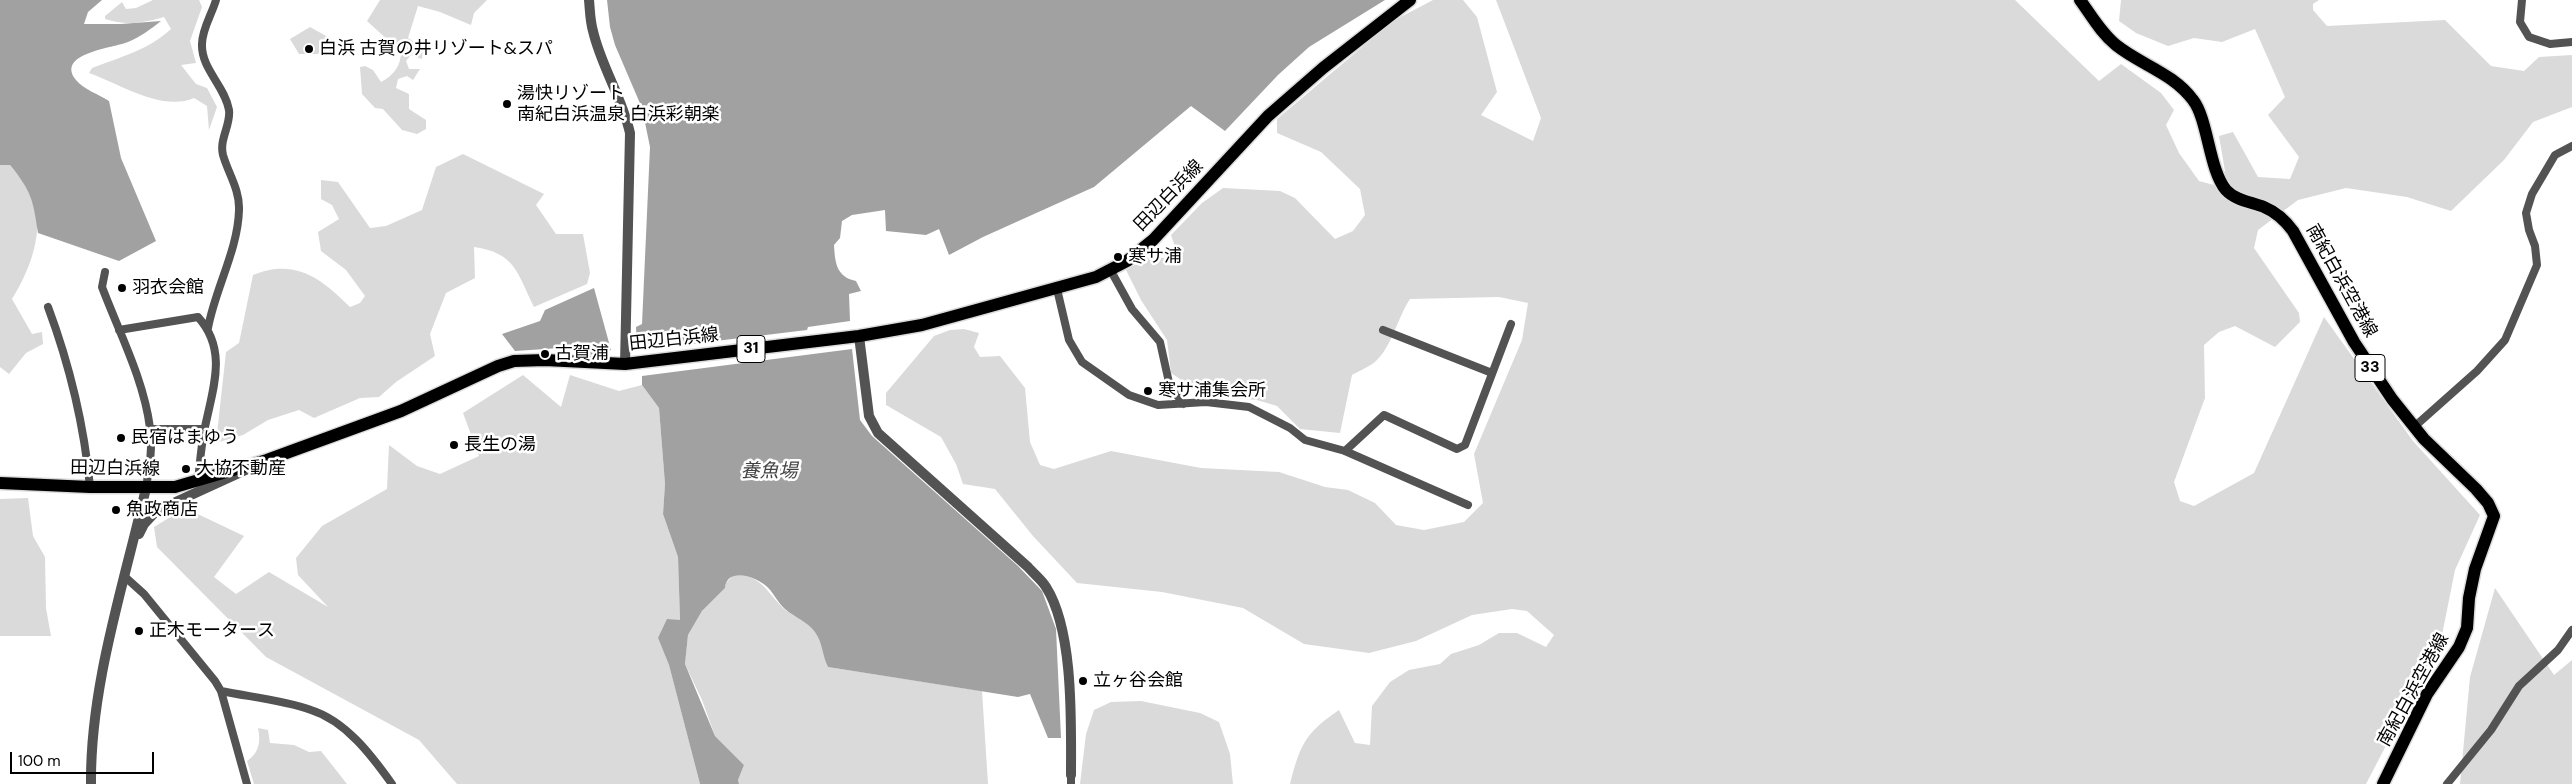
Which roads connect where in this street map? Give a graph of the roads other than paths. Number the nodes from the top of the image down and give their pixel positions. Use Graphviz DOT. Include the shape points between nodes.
graph roads {
  1 [pos="216,0"];
  2 [pos="589,0"];
  3 [pos="1410,0"];
  4 [pos="2080,0"];
  5 [pos="2522,0"];
  6 [pos="2572,42"];
  7 [pos="2572,146"];
  8 [pos="1110,271"];
  9 [pos="105,272"];
  10 [pos="1058,289"];
  11 [pos="48,307"];
  12 [pos="1511,324"];
  13 [pos="208,328"];
  14 [pos="119,330"];
  15 [pos="1383,330"];
  16 [pos="859,336"];
  17 [pos="625,364"];
  18 [pos="1492,374"];
  19 [pos="1184,404"];
  20 [pos="2414,427"];
  21 [pos="150,429"];
  22 [pos="204,429"];
  23 [pos="1345,451"];
  24 [pos="267,460"];
  25 [pos="198,481"];
  26 [pos="0,483"];
  27 [pos="90,487"];
  28 [pos="146,488"];
  29 [pos="1468,505"];
  30 [pos="133,547"];
  31 [pos="124,576"];
  32 [pos="2572,630"];
  33 [pos="220,691"];
  34 [pos="1071,780"];
  35 [pos="91,784"];
  36 [pos="247,784"];
  37 [pos="392,784"];
  38 [pos="2383,784"];
  39 [pos="2447,784"];
  1 -- 13 [label="street" via="203,34 202,54 226,99 229,112 221,146 239,208 232,247"];
  2 -- 17 [label="street" via="592,30 624,108 630,133"];
  3 -- 8 [label="main road, 田辺白浜線 / 31" via="1268,116 1169,224 1127,262"];
  4 -- 20 [label="main road, 南紀白浜空港線 / 33" via="2099,28 2116,44 2166,75 2195,102 2214,165 2225,189 2283,218 2354,342"];
  5 -- 6 [label="street" via="2520,22 2529,38 2550,44"];
  7 -- 20 [label="street" via="2554,155 2532,194 2526,213 2537,265 2504,340 2477,371"];
  8 -- 10 [label="main road, 田辺白浜線 / 31"];
  8 -- 19 [label="street" via="1132,309 1160,342 1170,387"];
  9 -- 14 [label="street" via="102,287"];
  10 -- 16 [label="main road, 田辺白浜線 / 31" via="922,325"];
  10 -- 19 [label="street" via="1069,340 1082,362 1129,395 1158,405"];
  11 -- 27 [label="street" via="77,398"];
  12 -- 18 [label="street"];
  13 -- 14 [label="street" via="198,317"];
  13 -- 22 [label="street" via="216,355 215,386"];
  14 -- 21 [label="street" via="145,404"];
  15 -- 18 [label="street"];
  16 -- 17 [label="main road, 田辺白浜線 / 31"];
  16 -- 34 [label="street" via="869,416 878,433 1046,586 1064,629"];
  17 -- 24 [label="main road, 田辺白浜線 / 31" via="545,360 498,366 401,410"];
  18 -- 23 [label="street" via="1465,445 1456,449 1384,414"];
  19 -- 23 [label="street" via="1206,402 1249,407 1290,428 1304,440"];
  20 -- 38 [label="main road, 南紀白浜空港線 / 33" via="2476,489 2494,516 2475,569 2467,628 2459,647 2427,694"];
  21 -- 22 [label="street"];
  21 -- 28 [label="street" via="151,458"];
  22 -- 25 [label="street"];
  23 -- 29 [label="street"];
  24 -- 25 [label="main road, 田辺白浜線 / 31"];
  24 -- 30 [label="street" via="156,512 144,524"];
  25 -- 28 [label="main road, 田辺白浜線 / 31" via="175,487"];
  26 -- 27 [label="main road, 田辺白浜線 / 31"];
  27 -- 28 [label="main road, 田辺白浜線 / 31"];
  28 -- 30 [label="street"];
  30 -- 31 [label="street"];
  31 -- 33 [label="street" via="144,594 216,681"];
  31 -- 35 [label="street" via="93,727"];
  32 -- 39 [label="street" via="2558,650 2519,686 2491,730"];
  33 -- 36 [label="street"];
  33 -- 37 [label="street" via="313,710 354,737 371,754"];
}
